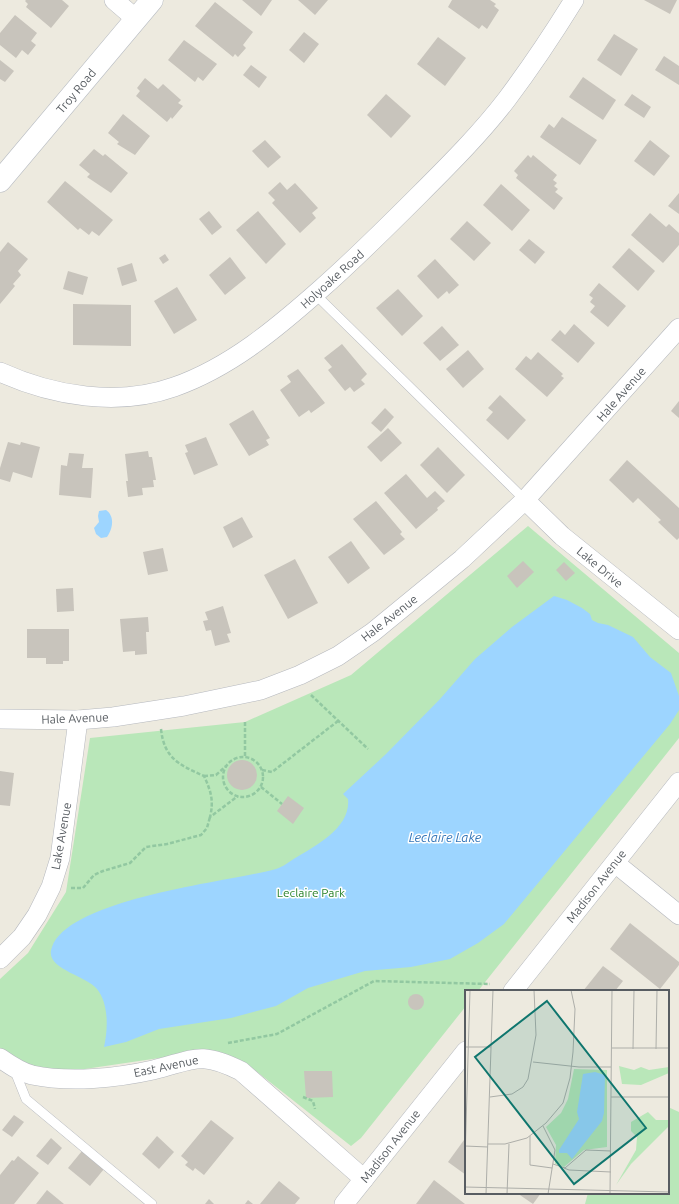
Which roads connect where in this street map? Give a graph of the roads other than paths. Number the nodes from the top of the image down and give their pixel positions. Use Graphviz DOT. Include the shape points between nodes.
graph roads {
  1 [pos="114,0"];
  2 [pos="152,0"];
  3 [pos="574,0"];
  4 [pos="136,19"];
  5 [pos="0,181"];
  6 [pos="316,294"];
  7 [pos="679,328"];
  8 [pos="0,372"];
  9 [pos="525,500"];
  10 [pos="679,630"];
  11 [pos="0,719"];
  12 [pos="78,720"];
  13 [pos="679,782"];
  14 [pos="615,863"];
  15 [pos="679,915"];
  16 [pos="0,959"];
  17 [pos="514,990"];
  18 [pos="465,1052"];
  19 [pos="6,1062"];
  20 [pos="364,1179"];
  21 [pos="152,1204"];
  22 [pos="344,1204"];
  1 -- 4 [label="street"];
  2 -- 4 [label="main road, Troy Road"];
  3 -- 6 [label="street, Holyoake Road" via="506,100 461,153 357,258"];
  4 -- 5 [label="main road, Troy Road"];
  6 -- 8 [label="street, Holyoake Road" via="241,353 208,373 173,388 142,395 110,397 71,394 42,388"];
  6 -- 9 [label="lane"];
  7 -- 9 [label="street, Hale Avenue"];
  9 -- 10 [label="street, Lake Drive" via="562,536"];
  9 -- 12 [label="street, Hale Avenue" via="462,559 373,632 338,656 300,675 261,690 184,706"];
  11 -- 12 [label="street, Hale Avenue"];
  12 -- 16 [label="street, Lake Avenue" via="60,858 51,887 22,937"];
  13 -- 14 [label="street, Madison Avenue"];
  14 -- 15 [label="street"];
  14 -- 17 [label="street, Madison Avenue"];
  18 -- 20 [label="street, Madison Avenue"];
  19 -- 20 [label="street, East Avenue" via="33,1075 75,1078 117,1076 154,1070 187,1059 205,1058 222,1061 240,1071"];
  19 -- 21 [label="lane" via="26,1099"];
  20 -- 22 [label="street, Madison Avenue"];
}
